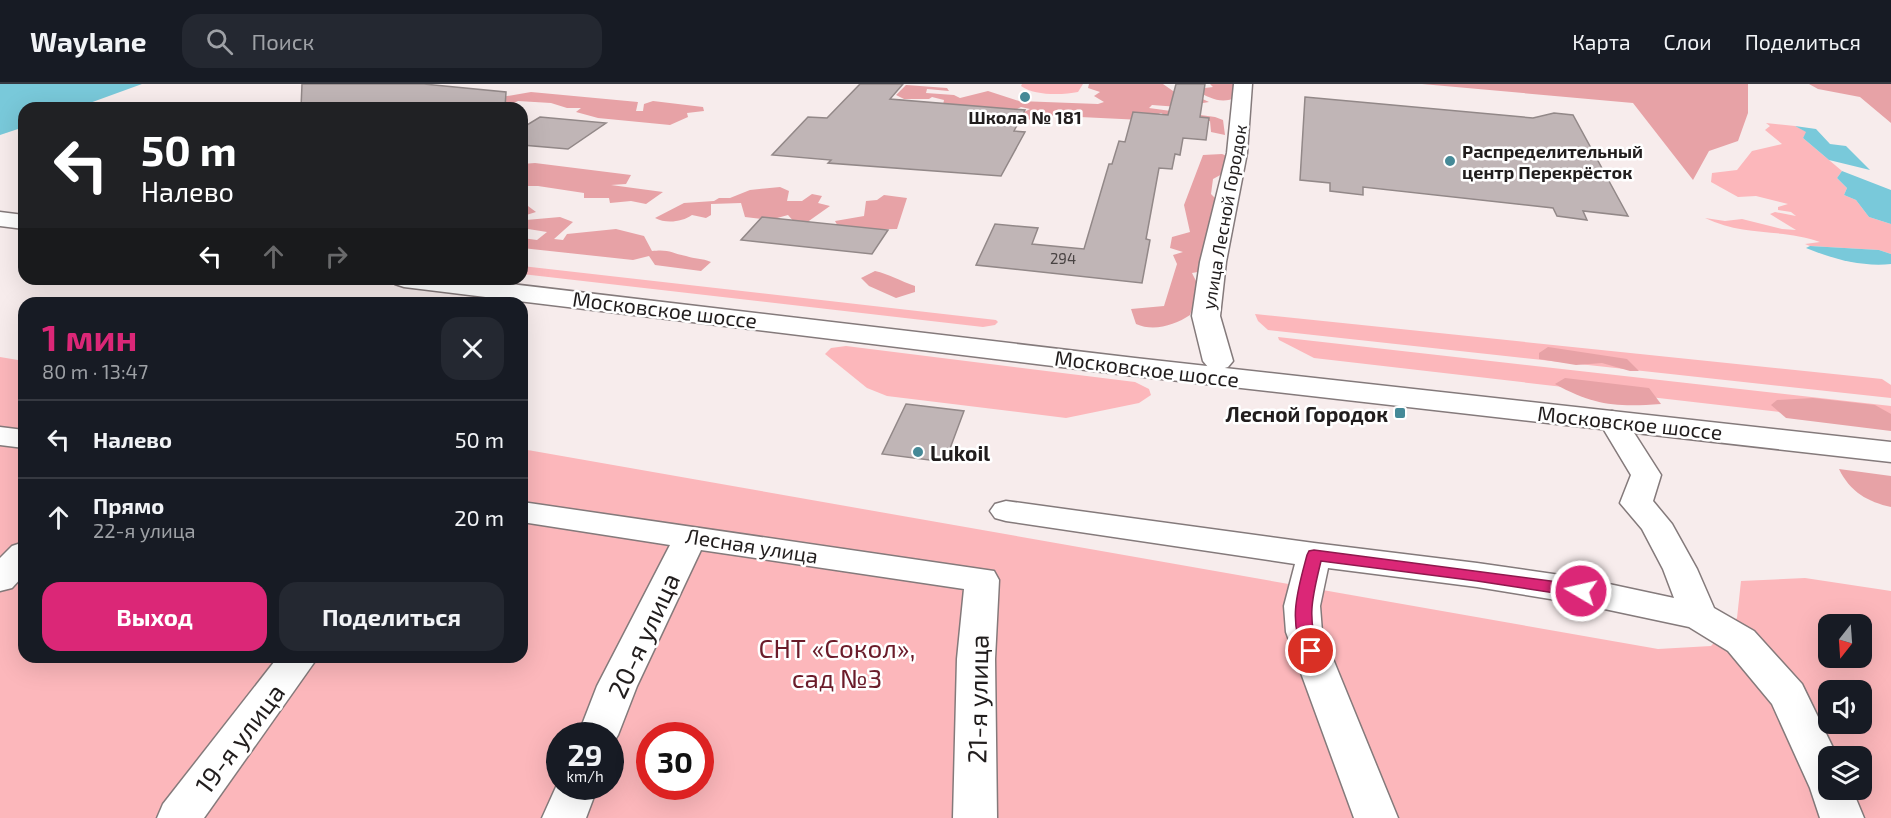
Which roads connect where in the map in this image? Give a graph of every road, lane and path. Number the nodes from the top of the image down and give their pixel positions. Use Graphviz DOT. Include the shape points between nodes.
graph roads {
  1 [pos="1243,84"];
  2 [pos="0,219"];
  3 [pos="18,221"];
  4 [pos="0,232"];
  5 [pos="18,234"];
  6 [pos="528,281"];
  7 [pos="458,285"];
  8 [pos="1225,370"];
  9 [pos="1612,420"];
  10 [pos="0,436"];
  11 [pos="1891,436"];
  12 [pos="18,438"];
  13 [pos="1891,452"];
  14 [pos="1006,512"];
  15 [pos="528,513"];
  16 [pos="691,536"];
  17 [pos="1314,555"];
  18 [pos="18,560"];
  19 [pos="0,579"];
  20 [pos="982,580"];
  21 [pos="1699,616"];
  22 [pos="295,663"];
  23 [pos="603,722"];
  24 [pos="1818,760"];
  25 [pos="571,800"];
  26 [pos="1835,800"];
  27 [pos="179,818"];
  28 [pos="564,818"];
  29 [pos="975,818"];
  30 [pos="1376,818"];
  31 [pos="1842,818"];
  1 -- 8 [label="main road, улица Лесной Городок" via="1237,153 1212,262 1206,316"];
  2 -- 3 [label="main road"];
  4 -- 5 [label="main road"];
  6 -- 8 [label="main road, Московское шоссе"];
  7 -- 8 [label="main road, Московское шоссе"];
  8 -- 9 [label="main road, Московское шоссе"];
  8 -- 11 [label="main road, Московское шоссе"];
  9 -- 13 [label="main road, Московское шоссе"];
  9 -- 21 [label="street" via="1646,475 1636,503 1656,524"];
  10 -- 12 [label="street"];
  14 -- 17 [label="street"];
  15 -- 16 [label="street, Лесная улица"];
  16 -- 20 [label="street, Лесная улица"];
  16 -- 23 [label="street, 20-я улица"];
  17 -- 21 [label="street" via="1581,591"];
  17 -- 30 [label="street" via="1302,606 1304,632"];
  18 -- 19 [label="street"];
  20 -- 29 [label="street, 21-я улица" via="976,659"];
  21 -- 24 [label="street" via="1741,641 1788,695"];
  22 -- 27 [label="street, 19-я улица"];
  25 -- 28 [label="street"];
  26 -- 31 [label="street"];
}
